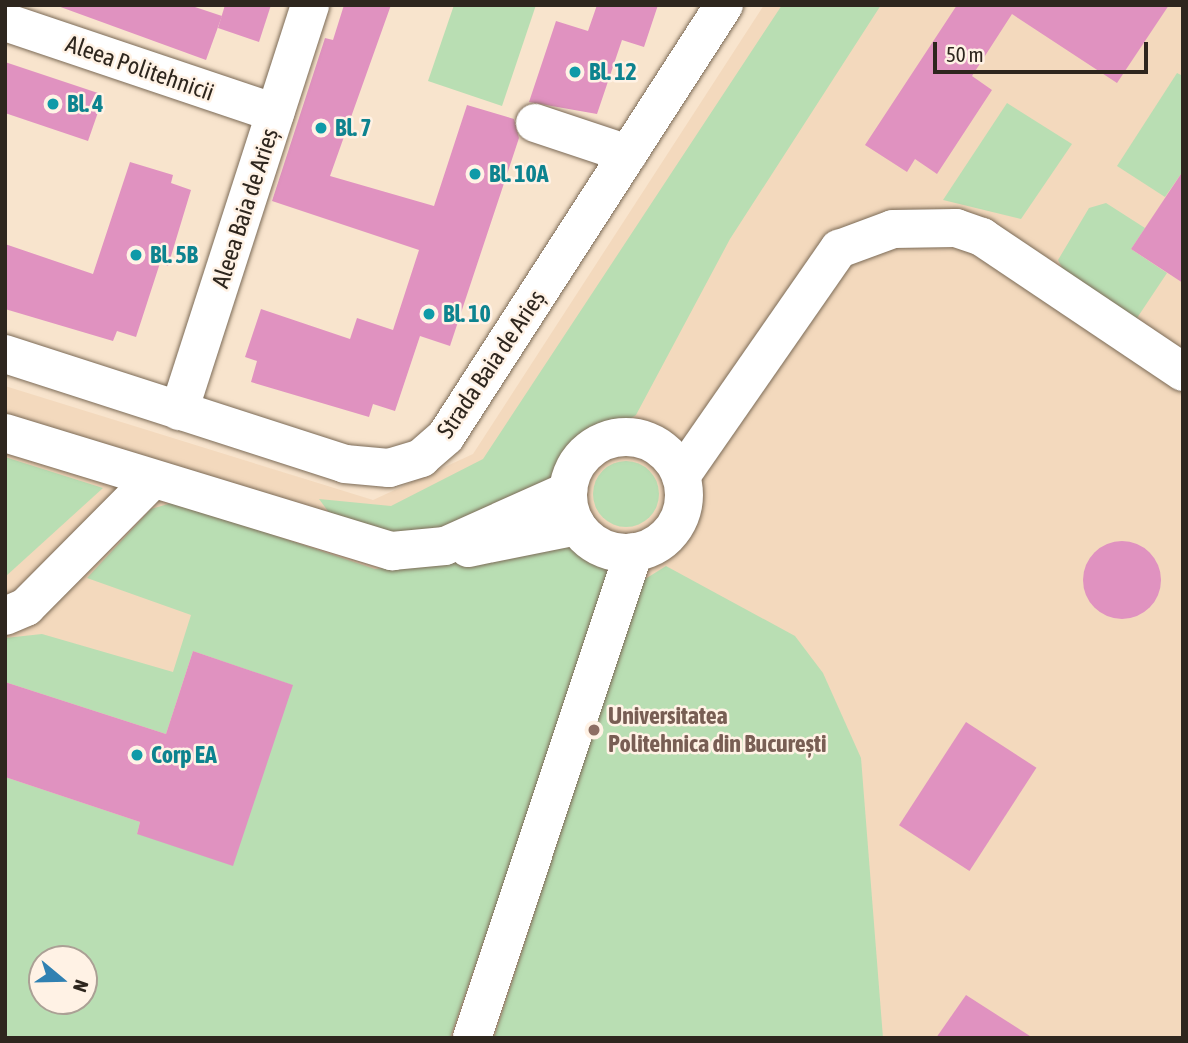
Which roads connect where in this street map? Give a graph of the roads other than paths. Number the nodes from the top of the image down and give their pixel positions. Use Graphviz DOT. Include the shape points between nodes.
graph roads {
  1 [pos="310,5"];
  2 [pos="723,5"];
  3 [pos="5,22"];
  4 [pos="275,113"];
  5 [pos="535,123"];
  6 [pos="628,154"];
  7 [pos="5,354"];
  8 [pos="1183,372"];
  9 [pos="179,411"];
  10 [pos="5,433"];
  11 [pos="681,476"];
  12 [pos="152,480"];
  13 [pos="573,509"];
  14 [pos="634,552"];
  15 [pos="5,615"];
  16 [pos="472,1038"];
  1 -- 4 [label="street, Aleea Baia de Arieș"];
  2 -- 6 [label="street, Strada Baia de Arieș"];
  3 -- 4 [label="street, Aleea Politehnicii"];
  4 -- 9 [label="street, Aleea Baia de Arieș"];
  5 -- 6 [label="street"];
  6 -- 9 [label="street, Strada Baia de Arieș" via="446,436 421,458 389,468 345,464"];
  7 -- 9 [label="street, Strada Baia de Arieș"];
  8 -- 11 [label="street" via="982,237 956,228 893,229 839,249"];
  10 -- 12 [label="street"];
  11 -- 13 [label="street" via="656,444 623,436 586,454"];
  11 -- 14 [label="street" via="683,507 674,528"];
  12 -- 13 [label="street" via="363,547 403,551 445,546 480,549"];
  12 -- 15 [label="street" via="26,607"];
  13 -- 14 [label="street" via="602,548"];
  14 -- 16 [label="street"];
}
